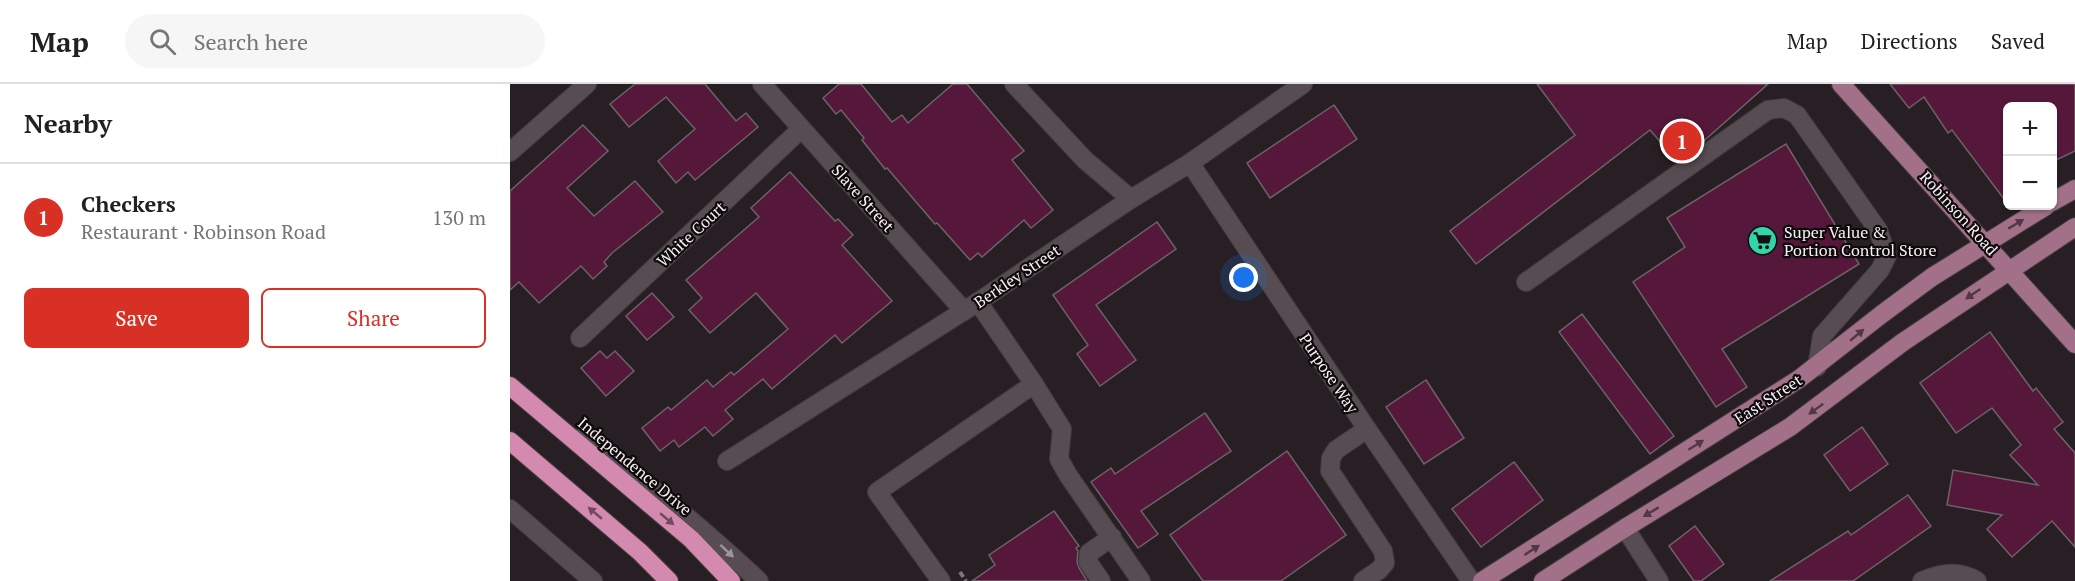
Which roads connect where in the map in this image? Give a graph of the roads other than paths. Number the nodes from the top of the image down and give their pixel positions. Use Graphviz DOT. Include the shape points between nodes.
graph roads {
  1 [pos="587,84"];
  2 [pos="762,84"];
  3 [pos="1014,84"];
  4 [pos="1303,84"];
  5 [pos="1842,84"];
  6 [pos="801,129"];
  7 [pos="510,152"];
  8 [pos="1190,163"];
  9 [pos="2075,189"];
  10 [pos="1131,199"];
  11 [pos="2057,199"];
  12 [pos="2039,210"];
  13 [pos="2075,227"];
  14 [pos="1986,242"];
  15 [pos="2010,270"];
  16 [pos="1526,282"];
  17 [pos="971,307"];
  18 [pos="580,338"];
  19 [pos="2075,344"];
  20 [pos="1817,367"];
  21 [pos="1034,384"];
  22 [pos="510,386"];
  23 [pos="546,416"];
  24 [pos="1367,429"];
  25 [pos="510,441"];
  26 [pos="727,461"];
  27 [pos="510,509"];
  28 [pos="1625,528"];
  29 [pos="1112,537"];
  30 [pos="593,581"];
  31 [pos="669,581"];
  32 [pos="731,581"];
  33 [pos="759,581"];
  34 [pos="941,581"];
  35 [pos="1101,581"];
  36 [pos="1141,581"];
  37 [pos="1363,581"];
  38 [pos="1471,581"];
  39 [pos="1482,581"];
  40 [pos="1543,581"];
  41 [pos="1659,581"];
  42 [pos="1922,581"];
  43 [pos="1977,581"];
  1 -- 7 [label="street"];
  2 -- 6 [label="street, Slave Street"];
  3 -- 10 [label="street" via="1085,160"];
  4 -- 8 [label="street, Berkley Street"];
  5 -- 14 [label="main road, Robinson Road"];
  6 -- 17 [label="street, Slave Street"];
  6 -- 18 [label="street, White Court"];
  8 -- 10 [label="street, Berkley Street"];
  8 -- 24 [label="street, Purpose Way"];
  9 -- 11 [label="main road"];
  10 -- 17 [label="street, Berkley Street"];
  14 -- 12 [label="main road, East Street, one-way"];
  13 -- 15 [label="main road"];
  14 -- 15 [label="main road, Robinson Road"];
  20 -- 14 [label="main road, East Street, one-way" via="1899,300"];
  15 -- 19 [label="main road, Robinson Road"];
  15 -- 28 [label="main road, one-way" via="1903,342 1790,427"];
  16 -- 20 [label="street" via="1768,110 1784,108 1797,115 1878,230 1887,256 1880,270 1822,336"];
  17 -- 21 [label="street, Slave Street"];
  17 -- 26 [label="street, Berkley Street"];
  39 -- 20 [label="main road, East Street, one-way"];
  21 -- 29 [label="street, Slave Street" via="1062,429 1059,459"];
  21 -- 34 [label="street" via="877,492"];
  22 -- 23 [label="highway, Independence Drive"];
  23 -- 32 [label="highway, Independence Drive, one-way" via="691,539"];
  23 -- 33 [label="street, one-way" via="619,463 716,540"];
  24 -- 37 [label="street" via="1330,458 1330,471 1383,551 1385,563"];
  24 -- 38 [label="street, Purpose Way"];
  31 -- 25 [label="highway, one-way"];
  27 -- 30 [label="street"];
  28 -- 40 [label="main road"];
  28 -- 41 [label="street"];
  29 -- 35 [label="street" via="1089,554 1088,562"];
  29 -- 36 [label="street, Slave Street"];
  42 -- 43 [label="street" via="1960,573"];
}
